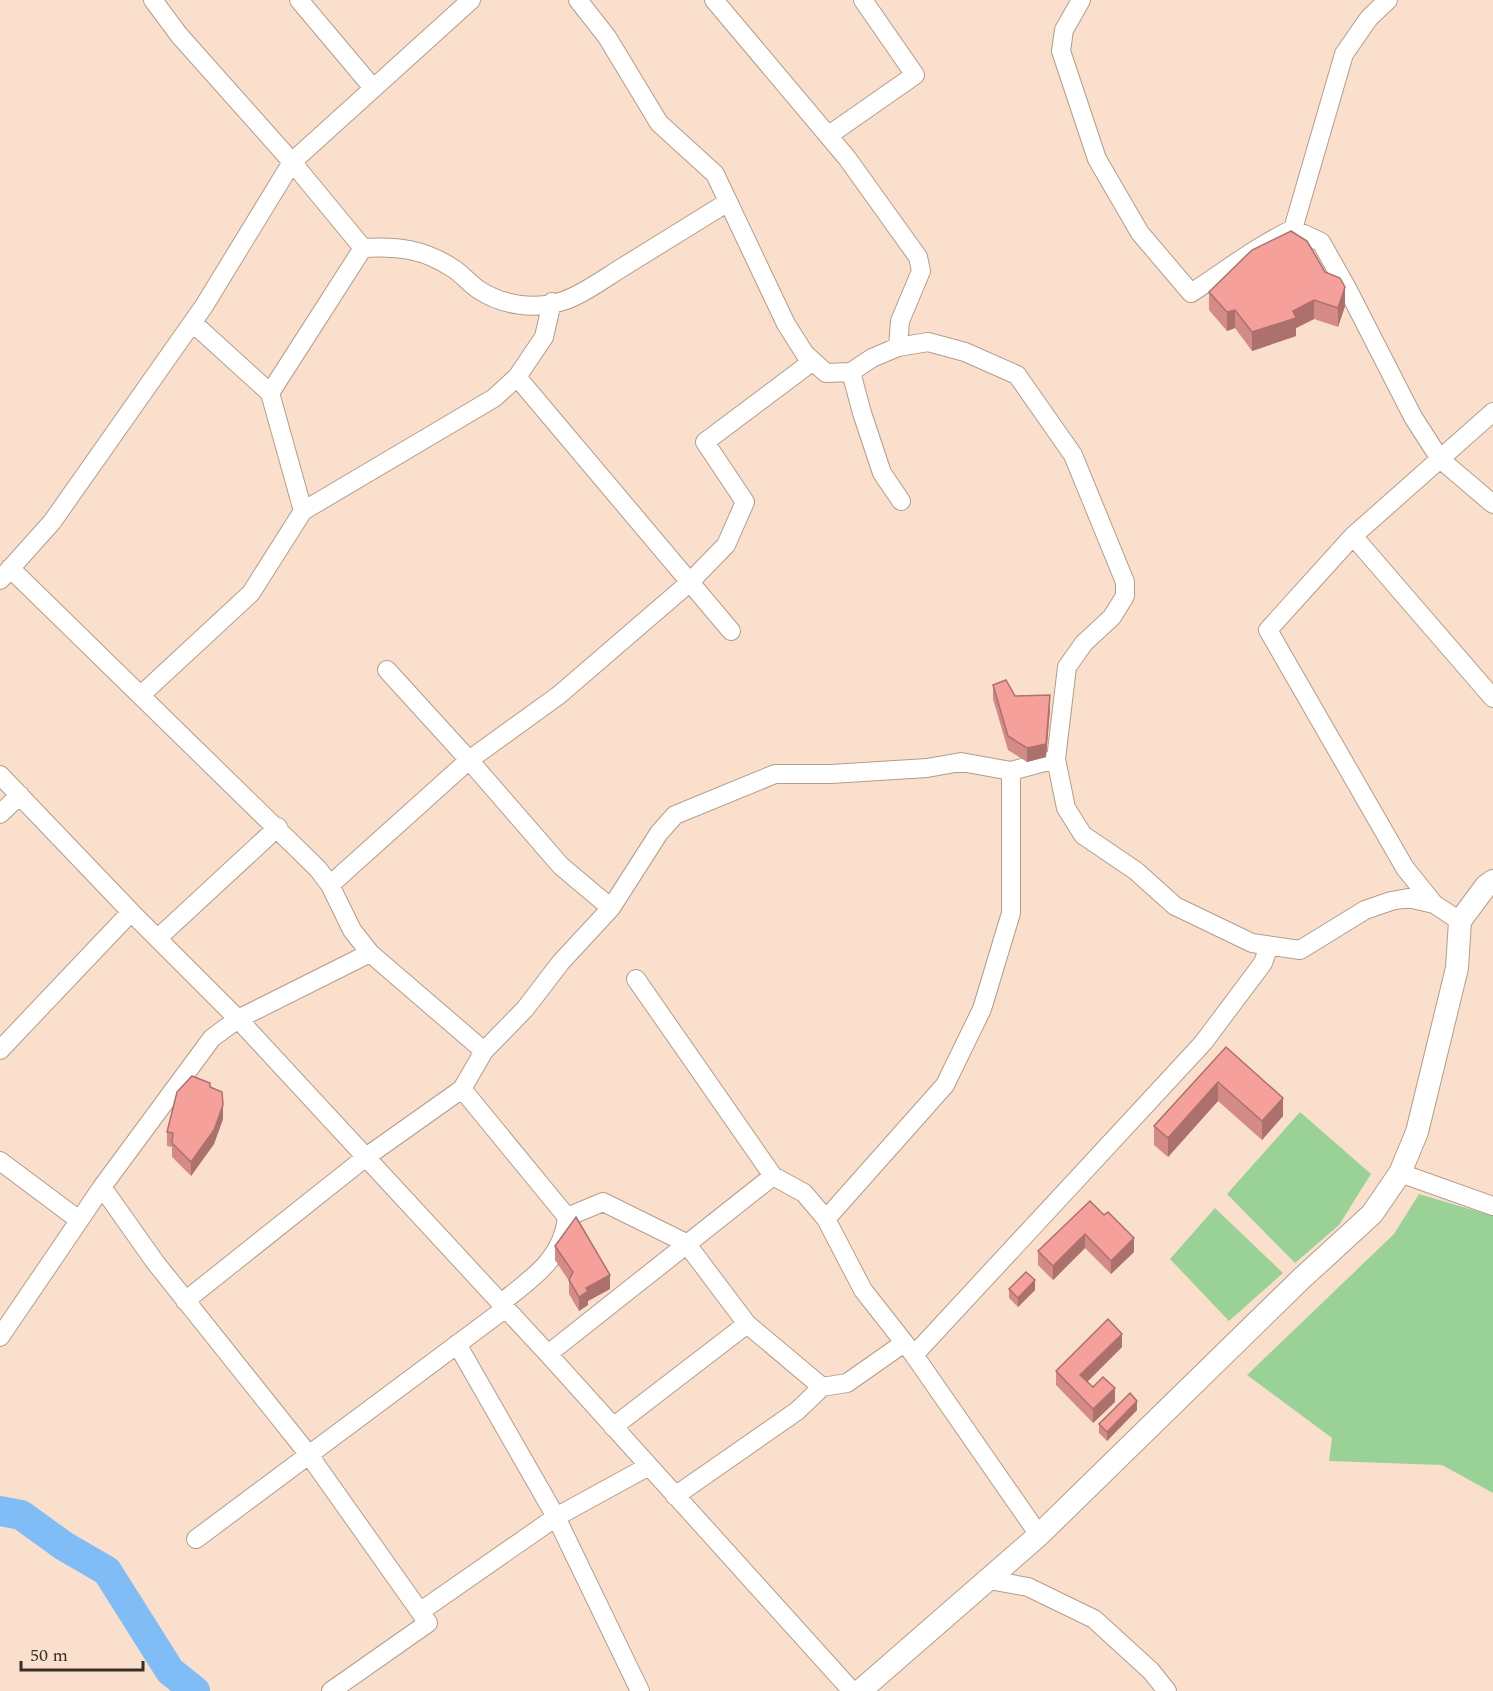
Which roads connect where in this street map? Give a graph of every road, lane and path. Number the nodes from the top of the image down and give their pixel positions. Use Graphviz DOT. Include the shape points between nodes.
graph roads {
  1 [pos="153,0"];
  2 [pos="299,0"];
  3 [pos="471,0"];
  4 [pos="578,0"];
  5 [pos="714,0"];
  6 [pos="863,0"];
  7 [pos="1081,0"];
  8 [pos="1388,0"];
  9 [pos="373,88"];
  10 [pos="828,135"];
  11 [pos="292,162"];
  12 [pos="728,202"];
  13 [pos="1293,229"];
  14 [pos="363,248"];
  15 [pos="552,302"];
  16 [pos="193,323"];
  17 [pos="898,347"];
  18 [pos="813,361"];
  19 [pos="851,372"];
  20 [pos="518,377"];
  21 [pos="270,393"];
  22 [pos="1493,412"];
  23 [pos="1440,459"];
  24 [pos="901,501"];
  25 [pos="1493,504"];
  26 [pos="303,511"];
  27 [pos="1353,536"];
  28 [pos="5,574"];
  29 [pos="690,583"];
  30 [pos="731,631"];
  31 [pos="387,670"];
  32 [pos="141,695"];
  33 [pos="1493,698"];
  34 [pos="1056,759"];
  35 [pos="470,760"];
  36 [pos="1011,771"];
  37 [pos="0,775"];
  38 [pos="20,795"];
  39 [pos="0,814"];
  40 [pos="278,827"];
  41 [pos="1493,881"];
  42 [pos="330,885"];
  43 [pos="1434,904"];
  44 [pos="611,908"];
  45 [pos="131,912"];
  46 [pos="1460,921"];
  47 [pos="158,938"];
  48 [pos="1269,946"];
  49 [pos="370,953"];
  50 [pos="636,979"];
  51 [pos="238,1018"];
  52 [pos="0,1050"];
  53 [pos="484,1051"];
  54 [pos="462,1089"];
  55 [pos="366,1156"];
  56 [pos="0,1161"];
  57 [pos="1400,1173"];
  58 [pos="773,1176"];
  59 [pos="102,1187"];
  60 [pos="1493,1206"];
  61 [pos="567,1217"];
  62 [pos="826,1219"];
  63 [pos="80,1220"];
  64 [pos="686,1243"];
  65 [pos="185,1300"];
  66 [pos="503,1306"];
  67 [pos="747,1324"];
  68 [pos="0,1337"];
  69 [pos="457,1344"];
  70 [pos="909,1349"];
  71 [pos="548,1354"];
  72 [pos="822,1387"];
  73 [pos="613,1426"];
  74 [pos="309,1455"];
  75 [pos="649,1466"];
  76 [pos="675,1496"];
  77 [pos="556,1517"];
  78 [pos="1039,1535"];
  79 [pos="196,1539"];
  80 [pos="989,1580"];
  81 [pos="425,1617"];
  82 [pos="331,1691"];
  83 [pos="640,1691"];
  84 [pos="852,1691"];
  85 [pos="860,1691"];
  86 [pos="1167,1691"];
  1 -- 11 [label="street" via="179,35"];
  2 -- 9 [label="street"];
  3 -- 9 [label="street"];
  4 -- 12 [label="street" via="607,37 659,123 715,174"];
  5 -- 10 [label="street"];
  6 -- 10 [label="street" via="915,75"];
  7 -- 13 [label="street" via="1064,30 1061,51 1097,159 1140,233 1191,293 1265,243"];
  8 -- 13 [label="street" via="1369,18 1344,54"];
  9 -- 11 [label="street"];
  10 -- 17 [label="street" via="918,257 921,271 900,321"];
  11 -- 14 [label="street"];
  11 -- 16 [label="street"];
  12 -- 15 [label="street" via="599,282 563,301"];
  12 -- 18 [label="street" via="786,324"];
  13 -- 23 [label="street" via="1321,242 1413,417"];
  14 -- 15 [label="street" via="417,250 505,303 533,306"];
  14 -- 21 [label="street"];
  15 -- 20 [label="street" via="544,337"];
  16 -- 21 [label="street"];
  16 -- 28 [label="street" via="52,522"];
  17 -- 19 [label="street"];
  17 -- 34 [label="street" via="928,342 965,352 1017,375 1073,455 1125,582 1125,596 1112,617 1084,643 1066,667"];
  18 -- 19 [label="street" via="826,373"];
  18 -- 29 [label="street" via="705,442 745,502 726,545"];
  19 -- 24 [label="street" via="882,473"];
  20 -- 26 [label="street" via="494,398"];
  20 -- 29 [label="street"];
  21 -- 26 [label="street"];
  22 -- 23 [label="street"];
  23 -- 25 [label="street"];
  23 -- 27 [label="street"];
  26 -- 32 [label="street" via="251,593"];
  27 -- 33 [label="street"];
  27 -- 43 [label="street" via="1268,630 1405,868"];
  28 -- 32 [label="street"];
  29 -- 30 [label="street"];
  29 -- 35 [label="street" via="559,695"];
  31 -- 35 [label="street"];
  32 -- 40 [label="street"];
  34 -- 36 [label="street"];
  34 -- 48 [label="street" via="1066,808 1083,835 1136,871 1176,906 1252,943"];
  35 -- 42 [label="street"];
  35 -- 44 [label="street" via="561,866"];
  36 -- 44 [label="street" via="961,762 927,768 775,774 675,816 659,833"];
  36 -- 62 [label="street" via="1011,913 982,1009 945,1085"];
  37 -- 38 [label="street"];
  38 -- 39 [label="street"];
  38 -- 45 [label="street"];
  40 -- 42 [label="street"];
  40 -- 47 [label="street"];
  41 -- 46 [label="main road"];
  42 -- 49 [label="street" via="352,930"];
  43 -- 46 [label="street"];
  43 -- 48 [label="street" via="1408,898 1391,901 1365,910 1300,950"];
  44 -- 53 [label="street"];
  45 -- 47 [label="street"];
  45 -- 52 [label="street"];
  46 -- 57 [label="main road" via="1457,968 1417,1132"];
  47 -- 51 [label="street"];
  48 -- 70 [label="street" via="1263,963 1203,1043"];
  49 -- 51 [label="street"];
  49 -- 53 [label="street"];
  50 -- 58 [label="street"];
  51 -- 55 [label="street"];
  51 -- 59 [label="street" via="212,1038"];
  53 -- 54 [label="street"];
  54 -- 55 [label="street"];
  54 -- 61 [label="street"];
  55 -- 65 [label="street"];
  55 -- 66 [label="street"];
  56 -- 63 [label="street"];
  57 -- 60 [label="street"];
  57 -- 78 [label="main road" via="1372,1214"];
  58 -- 62 [label="street" via="804,1193"];
  58 -- 64 [label="street"];
  59 -- 63 [label="street"];
  59 -- 65 [label="street"];
  61 -- 64 [label="street" via="603,1202"];
  61 -- 66 [label="street" via="566,1232 557,1251 544,1269"];
  62 -- 70 [label="street" via="863,1290"];
  63 -- 68 [label="street"];
  64 -- 67 [label="street"];
  64 -- 71 [label="street"];
  65 -- 74 [label="street"];
  66 -- 69 [label="street"];
  66 -- 71 [label="street"];
  67 -- 72 [label="street"];
  67 -- 73 [label="street"];
  69 -- 74 [label="street"];
  69 -- 77 [label="street"];
  70 -- 72 [label="street" via="847,1383"];
  70 -- 78 [label="street"];
  71 -- 73 [label="street"];
  72 -- 76 [label="street" via="797,1411"];
  73 -- 75 [label="street"];
  74 -- 79 [label="street"];
  74 -- 81 [label="street"];
  75 -- 76 [label="street"];
  75 -- 77 [label="street"];
  76 -- 84 [label="street"];
  77 -- 81 [label="street"];
  77 -- 83 [label="street"];
  78 -- 80 [label="main road"];
  80 -- 85 [label="main road"];
  80 -- 86 [label="street" via="1028,1587 1094,1619 1151,1671"];
  81 -- 82 [label="street"];
}
